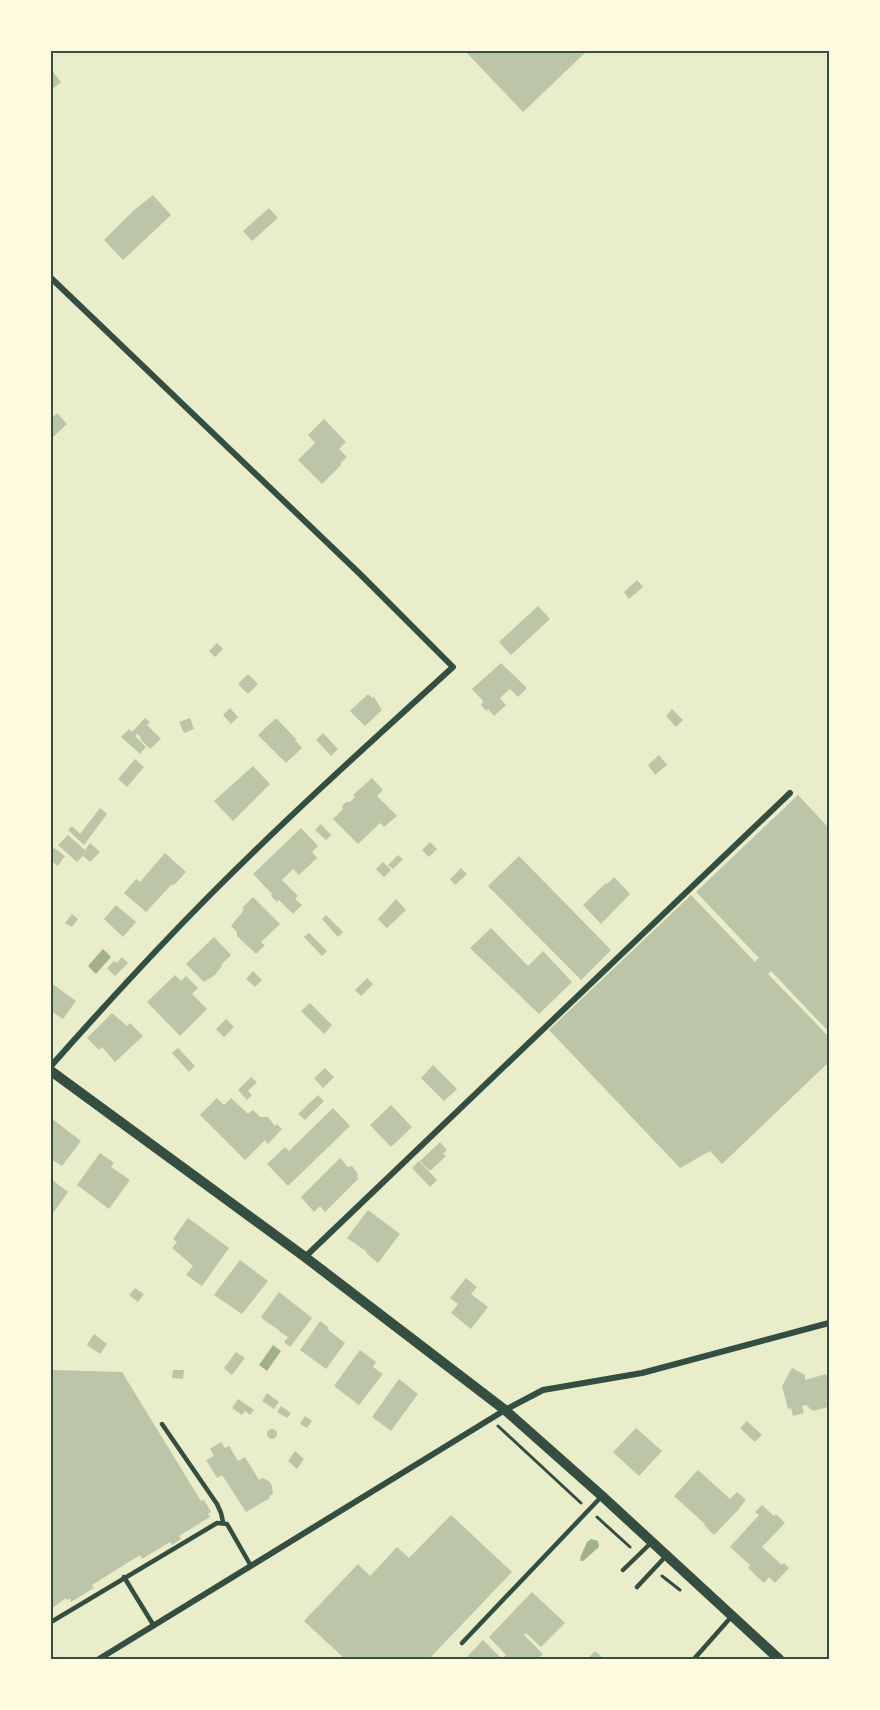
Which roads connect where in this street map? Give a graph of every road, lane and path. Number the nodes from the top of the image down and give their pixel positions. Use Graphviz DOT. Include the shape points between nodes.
graph roads {
  1 [pos="51,278"];
  2 [pos="790,793"];
  3 [pos="51,1066"];
  4 [pos="51,1071"];
  5 [pos="305,1257"];
  6 [pos="829,1323"];
  7 [pos="505,1410"];
  8 [pos="490,1419"];
  9 [pos="162,1424"];
  10 [pos="602,1496"];
  11 [pos="589,1510"];
  12 [pos="223,1522"];
  13 [pos="652,1542"];
  14 [pos="639,1554"];
  15 [pos="666,1556"];
  16 [pos="251,1566"];
  17 [pos="654,1569"];
  18 [pos="623,1570"];
  19 [pos="124,1577"];
  20 [pos="637,1587"];
  21 [pos="683,1591"];
  22 [pos="732,1616"];
  23 [pos="51,1622"];
  24 [pos="154,1626"];
  25 [pos="462,1643"];
  26 [pos="99,1659"];
  27 [pos="693,1659"];
  28 [pos="779,1659"];
  1 -- 3 [label="street" via="453,667 218,886 120,987"];
  2 -- 5 [label="street"];
  4 -- 5 [label="street"];
  5 -- 7 [label="street"];
  6 -- 7 [label="street" via="642,1373 543,1390"];
  7 -- 8 [label="street"];
  7 -- 10 [label="street"];
  8 -- 11 [label="path"];
  8 -- 16 [label="street"];
  9 -- 12 [label="lane" via="217,1504"];
  10 -- 11 [label="lane"];
  10 -- 13 [label="street"];
  11 -- 14 [label="path"];
  11 -- 25 [label="lane"];
  12 -- 16 [label="lane"];
  12 -- 19 [label="lane"];
  13 -- 14 [label="lane"];
  13 -- 15 [label="street"];
  14 -- 18 [label="lane"];
  15 -- 17 [label="lane"];
  15 -- 22 [label="street"];
  16 -- 24 [label="street"];
  17 -- 20 [label="lane"];
  17 -- 21 [label="path"];
  19 -- 23 [label="lane"];
  19 -- 24 [label="lane"];
  22 -- 27 [label="lane"];
  22 -- 28 [label="street"];
  24 -- 26 [label="street"];
}
